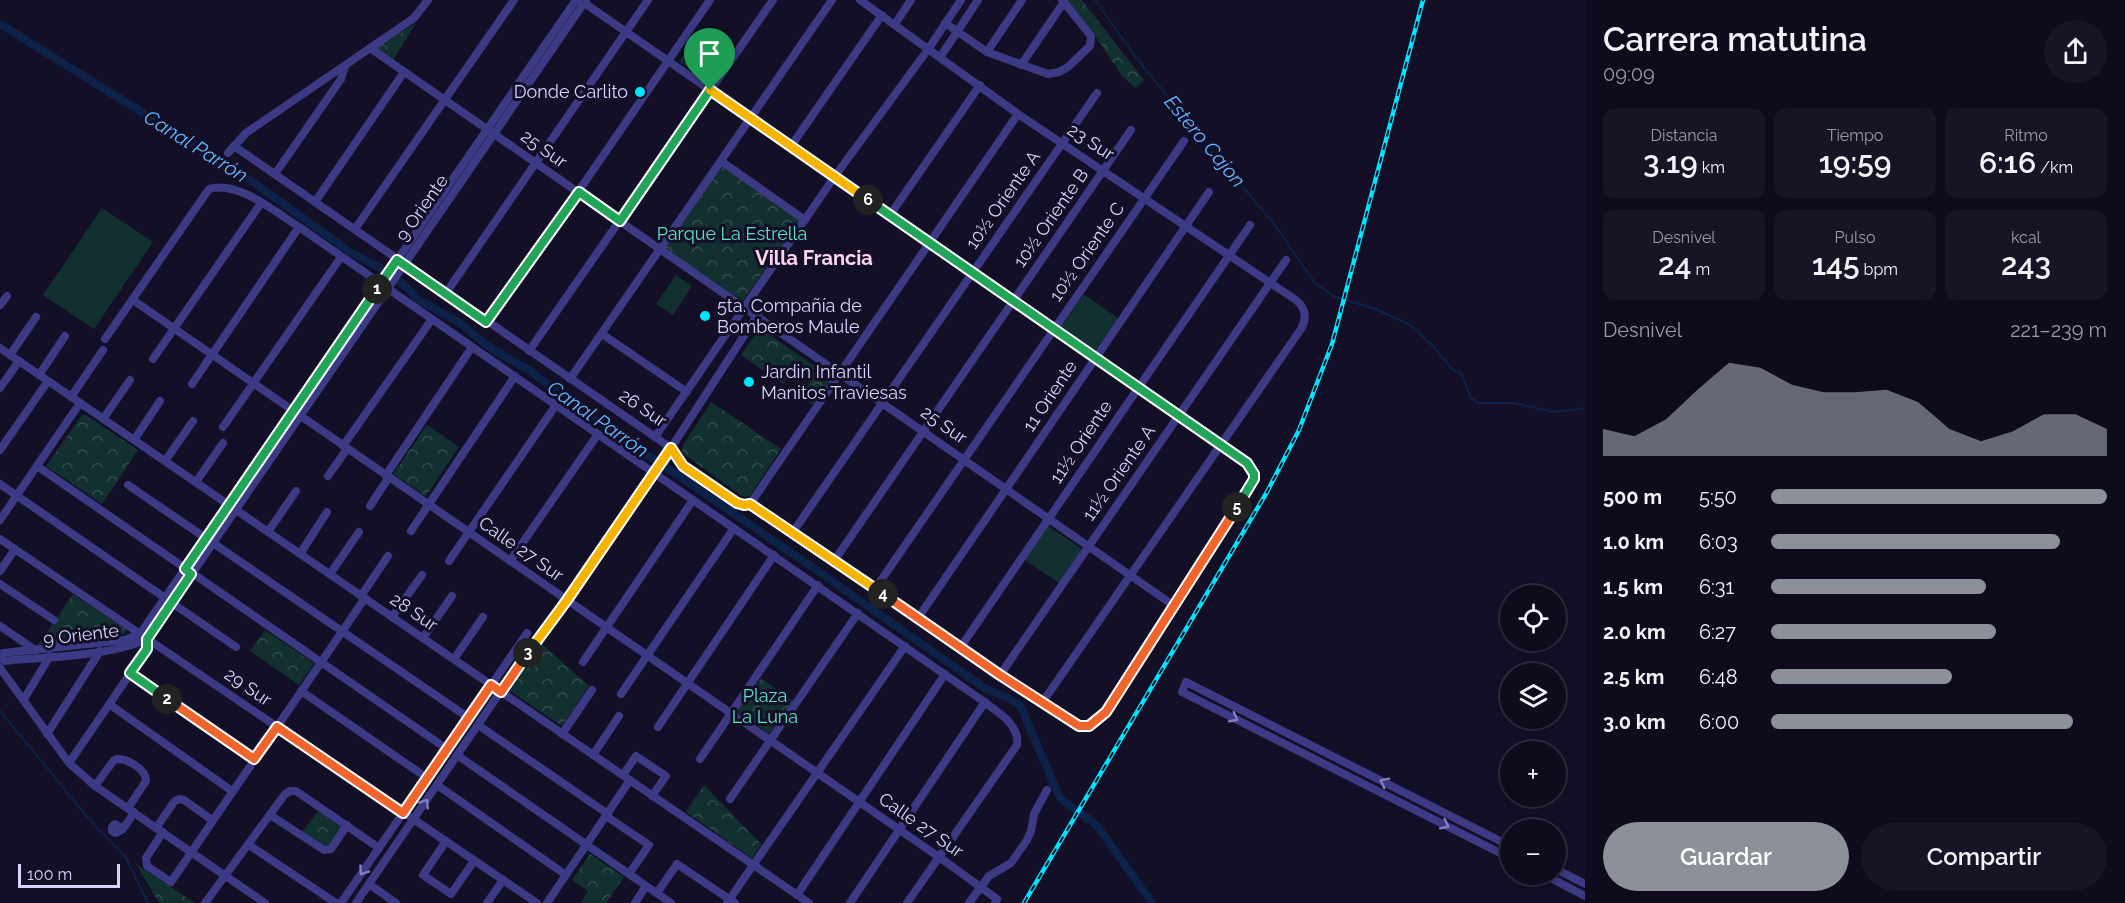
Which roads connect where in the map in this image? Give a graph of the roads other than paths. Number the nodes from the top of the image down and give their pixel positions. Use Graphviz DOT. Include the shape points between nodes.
graph roads {
  1 [pos="428,0"];
  2 [pos="514,0"];
  3 [pos="648,0"];
  4 [pos="710,0"];
  5 [pos="773,0"];
  6 [pos="832,0"];
  7 [pos="861,0"];
  8 [pos="911,0"];
  9 [pos="961,0"];
  10 [pos="978,0"];
  11 [pos="1022,0"];
  12 [pos="582,1"];
  13 [pos="1063,1"];
  14 [pos="882,15"];
  15 [pos="945,23"];
  16 [pos="895,24"];
  17 [pos="626,32"];
  18 [pos="957,32"];
  19 [pos="370,48"];
  20 [pos="929,48"];
  21 [pos="987,52"];
  22 [pos="941,57"];
  23 [pos="668,61"];
  24 [pos="1021,65"];
  25 [pos="345,66"];
  26 [pos="404,72"];
  27 [pos="980,85"];
  28 [pos="710,90"];
  29 [pos="1098,93"];
  30 [pos="445,100"];
  31 [pos="1018,114"];
  32 [pos="751,118"];
  33 [pos="1131,130"];
  34 [pos="491,132"];
  35 [pos="1184,141"];
  36 [pos="1062,144"];
  37 [pos="234,146"];
  38 [pos="791,146"];
  39 [pos="228,153"];
  40 [pos="721,161"];
  41 [pos="536,163"];
  42 [pos="1104,170"];
  43 [pos="275,174"];
  44 [pos="835,177"];
  45 [pos="579,192"];
  46 [pos="1209,192"];
  47 [pos="1144,198"];
  48 [pos="315,202"];
  49 [pos="261,203"];
  50 [pos="890,215"];
  51 [pos="805,220"];
  52 [pos="620,221"];
  53 [pos="1186,225"];
  54 [pos="1250,225"];
  55 [pos="299,227"];
  56 [pos="355,230"];
  57 [pos="930,242"];
  58 [pos="660,249"];
  59 [pos="1229,254"];
  60 [pos="341,257"];
  61 [pos="1286,260"];
  62 [pos="400,262"];
  63 [pos="973,272"];
  64 [pos="1270,282"];
  65 [pos="385,285"];
  66 [pos="446,293"];
  67 [pos="7,296"];
  68 [pos="132,300"];
  69 [pos="1014,300"];
  70 [pos="0,305"];
  71 [pos="745,308"];
  72 [pos="758,313"];
  73 [pos="36,317"];
  74 [pos="432,319"];
  75 [pos="486,322"];
  76 [pos="175,327"];
  77 [pos="1054,328"];
  78 [pos="602,334"];
  79 [pos="65,336"];
  80 [pos="105,339"];
  81 [pos="472,347"];
  82 [pos="0,348"];
  83 [pos="103,350"];
  84 [pos="529,351"];
  85 [pos="213,353"];
  86 [pos="10,355"];
  87 [pos="1096,357"];
  88 [pos="153,358"];
  89 [pos="19,361"];
  90 [pos="706,363"];
  91 [pos="721,373"];
  92 [pos="840,373"];
  93 [pos="39,375"];
  94 [pos="514,376"];
  95 [pos="570,379"];
  96 [pos="130,380"];
  97 [pos="48,381"];
  98 [pos="253,383"];
  99 [pos="192,384"];
  100 [pos="1138,387"];
  101 [pos="0,388"];
  102 [pos="687,392"];
  103 [pos="71,397"];
  104 [pos="160,401"];
  105 [pos="882,402"];
  106 [pos="80,403"];
  107 [pos="556,405"];
  108 [pos="297,413"];
  109 [pos="1179,415"];
  110 [pos="103,419"];
  111 [pos="193,421"];
  112 [pos="223,427"];
  113 [pos="924,431"];
  114 [pos="598,434"];
  115 [pos="655,437"];
  116 [pos="134,440"];
  117 [pos="223,443"];
  118 [pos="1221,444"];
  119 [pos="345,447"];
  120 [pos="671,448"];
  121 [pos="0,450"];
  122 [pos="964,460"];
  123 [pos="165,461"];
  124 [pos="37,466"];
  125 [pos="656,470"];
  126 [pos="328,476"];
  127 [pos="387,476"];
  128 [pos="196,482"];
  129 [pos="0,484"];
  130 [pos="128,485"];
  131 [pos="1006,489"];
  132 [pos="296,491"];
  133 [pos="17,496"];
  134 [pos="693,500"];
  135 [pos="428,504"];
  136 [pos="750,504"];
  137 [pos="370,506"];
  138 [pos="232,507"];
  139 [pos="327,512"];
  140 [pos="1049,518"];
  141 [pos="0,520"];
  142 [pos="734,528"];
  143 [pos="411,531"];
  144 [pos="268,532"];
  145 [pos="359,532"];
  146 [pos="793,532"];
  147 [pos="469,533"];
  148 [pos="0,539"];
  149 [pos="209,541"];
  150 [pos="1089,546"];
  151 [pos="15,549"];
  152 [pos="300,554"];
  153 [pos="774,555"];
  154 [pos="388,556"];
  155 [pos="449,561"];
  156 [pos="510,561"];
  157 [pos="834,561"];
  158 [pos="0,571"];
  159 [pos="188,571"];
  160 [pos="330,574"];
  161 [pos="422,575"];
  162 [pos="1131,575"];
  163 [pos="0,584"];
  164 [pos="818,585"];
  165 [pos="875,589"];
  166 [pos="452,596"];
  167 [pos="363,597"];
  168 [pos="168,600"];
  169 [pos="567,600"];
  170 [pos="1173,605"];
  171 [pos="858,613"];
  172 [pos="392,617"];
  173 [pos="483,617"];
  174 [pos="918,618"];
  175 [pos="54,620"];
  176 [pos="0,626"];
  177 [pos="607,627"];
  178 [pos="342,632"];
  179 [pos="527,633"];
  180 [pos="143,636"];
  181 [pos="423,638"];
  182 [pos="905,646"];
  183 [pos="236,647"];
  184 [pos="960,648"];
  185 [pos="34,650"];
  186 [pos="100,651"];
  187 [pos="648,655"];
  188 [pos="50,656"];
  189 [pos="0,657"];
  190 [pos="454,659"];
  191 [pos="321,662"];
  192 [pos="583,662"];
  193 [pos="0,668"];
  194 [pos="130,673"];
  195 [pos="945,674"];
  196 [pos="1000,675"];
  197 [pos="688,683"];
  198 [pos="491,685"];
  199 [pos="592,690"];
  200 [pos="301,691"];
  201 [pos="501,692"];
  202 [pos="621,694"];
  203 [pos="24,699"];
  204 [pos="985,702"];
  205 [pos="1042,703"];
  206 [pos="109,704"];
  207 [pos="732,713"];
  208 [pos="619,716"];
  209 [pos="469,718"];
  210 [pos="478,725"];
  211 [pos="277,727"];
  212 [pos="658,727"];
  213 [pos="1277,728"];
  214 [pos="47,734"];
  215 [pos="562,734"];
  216 [pos="1272,737"];
  217 [pos="771,740"];
  218 [pos="447,748"];
  219 [pos="457,755"];
  220 [pos="593,755"];
  221 [pos="254,759"];
  222 [pos="700,759"];
  223 [pos="69,763"];
  224 [pos="818,773"];
  225 [pos="427,778"];
  226 [pos="627,778"];
  227 [pos="437,785"];
  228 [pos="95,786"];
  229 [pos="1047,790"];
  230 [pos="232,791"];
  231 [pos="652,795"];
  232 [pos="730,799"];
  233 [pos="1421,801"];
  234 [pos="859,802"];
  235 [pos="131,810"];
  236 [pos="1416,810"];
  237 [pos="403,813"];
  238 [pos="270,814"];
  239 [pos="607,815"];
  240 [pos="413,819"];
  241 [pos="212,820"];
  242 [pos="347,825"];
  243 [pos="123,829"];
  244 [pos="159,830"];
  245 [pos="900,831"];
  246 [pos="1484,833"];
  247 [pos="446,841"];
  248 [pos="1500,841"];
  249 [pos="1479,842"];
  250 [pos="249,844"];
  251 [pos="587,844"];
  252 [pos="379,848"];
  253 [pos="190,852"];
  254 [pos="1500,853"];
  255 [pos="939,857"];
  256 [pos="474,861"];
  257 [pos="753,865"];
  258 [pos="629,874"];
  259 [pos="1566,874"];
  260 [pos="566,875"];
  261 [pos="226,876"];
  262 [pos="503,880"];
  263 [pos="1585,884"];
  264 [pos="369,885"];
  265 [pos="1563,885"];
  266 [pos="646,886"];
  267 [pos="980,887"];
  268 [pos="657,893"];
  269 [pos="797,895"];
  270 [pos="1585,896"];
  271 [pos="253,900"];
  272 [pos="731,902"];
  273 [pos="205,903"];
  274 [pos="265,903"];
  275 [pos="339,903"];
  276 [pos="356,903"];
  277 [pos="396,903"];
  278 [pos="488,903"];
  279 [pos="537,903"];
  280 [pos="547,903"];
  281 [pos="635,903"];
  282 [pos="671,903"];
  283 [pos="809,903"];
  284 [pos="850,903"];
  285 [pos="907,903"];
  286 [pos="969,903"];
  287 [pos="995,903"];
  1 -- 19 [label="street" via="414,18"];
  2 -- 30 [label="street"];
  3 -- 17 [label="street"];
  4 -- 23 [label="street"];
  5 -- 28 [label="street"];
  6 -- 32 [label="street"];
  7 -- 14 [label="street, 23 Sur"];
  8 -- 16 [label="street"];
  9 -- 15 [label="street"];
  10 -- 18 [label="street"];
  11 -- 21 [label="street"];
  12 -- 17 [label="street"];
  12 -- 34 [label="street, 9 Oriente"];
  13 -- 24 [label="street"];
  13 -- 24 [label="street" via="1091,36 1090,46 1059,72 1048,74"];
  14 -- 16 [label="street, 23 Sur"];
  14 -- 38 [label="street"];
  15 -- 18 [label="street"];
  15 -- 20 [label="street"];
  16 -- 20 [label="street, 23 Sur"];
  17 -- 23 [label="street"];
  17 -- 41 [label="street"];
  18 -- 21 [label="street"];
  18 -- 22 [label="street"];
  19 -- 25 [label="street"];
  19 -- 26 [label="street, 25 Sur"];
  20 -- 22 [label="street, 23 Sur"];
  20 -- 44 [label="street"];
  21 -- 24 [label="street"];
  22 -- 27 [label="street, 23 Sur"];
  23 -- 28 [label="street"];
  23 -- 45 [label="street"];
  25 -- 37 [label="street"];
  25 -- 43 [label="street" via="341,79"];
  26 -- 30 [label="street, 25 Sur"];
  26 -- 48 [label="street"];
  27 -- 31 [label="street, 23 Sur"];
  27 -- 50 [label="street"];
  28 -- 32 [label="street"];
  28 -- 52 [label="street"];
  29 -- 36 [label="street, 10½ Oriente A"];
  30 -- 34 [label="street, 25 Sur"];
  30 -- 56 [label="street"];
  31 -- 36 [label="street, 23 Sur"];
  31 -- 57 [label="street"];
  32 -- 38 [label="street"];
  32 -- 40 [label="street"];
  33 -- 42 [label="street, 10½ Oriente B"];
  34 -- 41 [label="street, 25 Sur"];
  34 -- 62 [label="street, 9 Oriente"];
  35 -- 47 [label="street, 10½ Oriente C"];
  36 -- 42 [label="street, 23 Sur"];
  36 -- 63 [label="street, 10½ Oriente A"];
  37 -- 39 [label="street"];
  37 -- 43 [label="street, 26 Sur"];
  38 -- 44 [label="street"];
  40 -- 51 [label="street"];
  40 -- 58 [label="street"];
  41 -- 45 [label="street, 25 Sur"];
  41 -- 66 [label="street"];
  42 -- 47 [label="street, 23 Sur"];
  42 -- 69 [label="street, 10½ Oriente B"];
  43 -- 48 [label="street, 26 Sur"];
  44 -- 50 [label="street"];
  44 -- 51 [label="street"];
  45 -- 52 [label="street, 25 Sur"];
  45 -- 75 [label="street"];
  46 -- 53 [label="street, 11 Oriente"];
  47 -- 53 [label="street, 23 Sur"];
  47 -- 77 [label="street, 10½ Oriente C"];
  48 -- 56 [label="street, 26 Sur"];
  49 -- 55 [label="street"];
  49 -- 68 [label="street" via="239,190 216,186 209,189"];
  49 -- 76 [label="street"];
  50 -- 57 [label="street"];
  51 -- 71 [label="street"];
  52 -- 58 [label="street, 25 Sur"];
  52 -- 84 [label="street"];
  53 -- 59 [label="street, 23 Sur"];
  53 -- 87 [label="street, 11 Oriente"];
  54 -- 59 [label="street, 11½ Oriente"];
  55 -- 60 [label="street"];
  55 -- 85 [label="street"];
  56 -- 62 [label="street, 26 Sur"];
  57 -- 63 [label="street"];
  57 -- 92 [label="street"];
  58 -- 71 [label="street, 25 Sur"];
  58 -- 78 [label="street"];
  59 -- 64 [label="street, 23 Sur"];
  59 -- 100 [label="street, 11½ Oriente"];
  60 -- 65 [label="street"];
  60 -- 98 [label="street"];
  61 -- 64 [label="street, 11½ Oriente A"];
  62 -- 65 [label="street, 9 Oriente"];
  62 -- 66 [label="street, 26 Sur"];
  63 -- 69 [label="street"];
  63 -- 105 [label="street, 10½ Oriente A"];
  64 -- 109 [label="street, 11½ Oriente A"];
  64 -- 118 [label="street, 23 Sur" via="1299,302 1305,320"];
  65 -- 74 [label="street"];
  65 -- 108 [label="street, 9 Oriente"];
  66 -- 75 [label="street, 26 Sur"];
  67 -- 70 [label="street"];
  68 -- 76 [label="street, Calle 27 Sur"];
  68 -- 80 [label="street"];
  69 -- 77 [label="street"];
  69 -- 113 [label="street, 10½ Oriente B"];
  71 -- 72 [label="street, 25 Sur"];
  71 -- 90 [label="street"];
  72 -- 91 [label="street"];
  72 -- 92 [label="street, 25 Sur"];
  73 -- 86 [label="street"];
  74 -- 81 [label="street"];
  74 -- 119 [label="street"];
  75 -- 84 [label="street, 26 Sur"];
  76 -- 85 [label="street, Calle 27 Sur"];
  76 -- 88 [label="street"];
  77 -- 87 [label="street"];
  77 -- 122 [label="street, 10½ Oriente C"];
  78 -- 95 [label="street"];
  78 -- 102 [label="street"];
  79 -- 93 [label="street"];
  81 -- 94 [label="street"];
  81 -- 127 [label="street"];
  82 -- 86 [label="street, 28 Sur"];
  83 -- 103 [label="street"];
  84 -- 95 [label="street, 26 Sur"];
  85 -- 98 [label="street, Calle 27 Sur"];
  85 -- 99 [label="street"];
  86 -- 89 [label="street, 28 Sur"];
  87 -- 100 [label="street"];
  87 -- 131 [label="street, 11 Oriente"];
  89 -- 93 [label="street, 28 Sur"];
  89 -- 101 [label="street"];
  90 -- 91 [label="street"];
  90 -- 102 [label="street"];
  91 -- 120 [label="street"];
  92 -- 105 [label="street, 25 Sur"];
  92 -- 136 [label="street"];
  93 -- 97 [label="street, 28 Sur"];
  94 -- 107 [label="street"];
  94 -- 135 [label="street"];
  95 -- 115 [label="street, 26 Sur"];
  96 -- 110 [label="street"];
  97 -- 103 [label="street, 28 Sur"];
  97 -- 121 [label="street"];
  98 -- 108 [label="street, Calle 27 Sur"];
  98 -- 112 [label="street"];
  100 -- 109 [label="street"];
  100 -- 140 [label="street, 11½ Oriente"];
  102 -- 115 [label="street"];
  103 -- 106 [label="street, 28 Sur"];
  104 -- 116 [label="street"];
  105 -- 113 [label="street, 25 Sur"];
  105 -- 146 [label="street, 10½ Oriente A"];
  106 -- 110 [label="street, 28 Sur"];
  106 -- 124 [label="street"];
  107 -- 114 [label="street"];
  107 -- 147 [label="street"];
  108 -- 119 [label="street, Calle 27 Sur"];
  108 -- 138 [label="street, 9 Oriente"];
  109 -- 118 [label="street"];
  109 -- 150 [label="street, 11½ Oriente A"];
  110 -- 116 [label="street, 28 Sur"];
  111 -- 123 [label="street"];
  113 -- 122 [label="street, 25 Sur"];
  113 -- 157 [label="street, 10½ Oriente B"];
  114 -- 125 [label="street"];
  114 -- 156 [label="street"];
  115 -- 120 [label="street, 26 Sur"];
  116 -- 123 [label="street, 28 Sur"];
  117 -- 128 [label="street"];
  118 -- 162 [label="street"];
  118 -- 170 [label="street, 26 Sur" via="1247,463 1254,479"];
  119 -- 126 [label="street"];
  119 -- 127 [label="street, Calle 27 Sur"];
  120 -- 125 [label="street"];
  120 -- 136 [label="street, 26 Sur" via="683,466 737,503"];
  122 -- 131 [label="street, 25 Sur"];
  122 -- 165 [label="street, 10½ Oriente C"];
  123 -- 128 [label="street, 28 Sur"];
  124 -- 133 [label="street"];
  124 -- 159 [label="street"];
  125 -- 134 [label="street"];
  125 -- 169 [label="street"];
  127 -- 135 [label="street, Calle 27 Sur"];
  127 -- 137 [label="street"];
  128 -- 138 [label="street, 28 Sur"];
  129 -- 133 [label="street"];
  130 -- 149 [label="street"];
  131 -- 140 [label="street, 25 Sur"];
  131 -- 174 [label="street, 11 Oriente"];
  132 -- 144 [label="street"];
  133 -- 141 [label="street"];
  133 -- 168 [label="street"];
  134 -- 142 [label="street"];
  134 -- 177 [label="street"];
  135 -- 143 [label="street"];
  135 -- 147 [label="street, Calle 27 Sur"];
  136 -- 146 [label="street, 26 Sur"];
  138 -- 144 [label="street, 28 Sur"];
  138 -- 149 [label="street, 9 Oriente"];
  139 -- 152 [label="street"];
  140 -- 150 [label="street, 25 Sur"];
  140 -- 184 [label="street, 11½ Oriente"];
  142 -- 153 [label="street"];
  142 -- 187 [label="street"];
  144 -- 152 [label="street, 28 Sur"];
  145 -- 160 [label="street"];
  146 -- 157 [label="street, 26 Sur"];
  147 -- 155 [label="street"];
  147 -- 156 [label="street, Calle 27 Sur"];
  148 -- 151 [label="street, 29 Sur"];
  149 -- 159 [label="street, 9 Oriente"];
  149 -- 178 [label="street"];
  150 -- 162 [label="street, 25 Sur"];
  150 -- 196 [label="street, 11½ Oriente A"];
  151 -- 158 [label="street"];
  151 -- 180 [label="street, 29 Sur"];
  152 -- 160 [label="street, 28 Sur"];
  153 -- 164 [label="street"];
  153 -- 197 [label="street"];
  154 -- 167 [label="street"];
  156 -- 169 [label="street, Calle 27 Sur"];
  157 -- 165 [label="street, 26 Sur"];
  159 -- 168 [label="street, 9 Oriente"];
  159 -- 191 [label="street"];
  160 -- 167 [label="street, 28 Sur"];
  161 -- 172 [label="street"];
  162 -- 170 [label="street, 25 Sur"];
  162 -- 205 [label="street"];
  163 -- 175 [label="street"];
  164 -- 171 [label="street"];
  164 -- 207 [label="street"];
  165 -- 174 [label="street, 26 Sur"];
  166 -- 181 [label="street"];
  167 -- 172 [label="street, 28 Sur"];
  167 -- 178 [label="street"];
  168 -- 180 [label="street, 9 Oriente"];
  168 -- 183 [label="street"];
  169 -- 177 [label="street, Calle 27 Sur"];
  169 -- 201 [label="street"];
  170 -- 205 [label="street, 26 Sur" via="1098,720 1089,726 1079,726"];
  171 -- 182 [label="street"];
  171 -- 217 [label="street"];
  172 -- 181 [label="street, 28 Sur"];
  173 -- 190 [label="street"];
  174 -- 184 [label="street, 26 Sur"];
  176 -- 185 [label="street"];
  177 -- 187 [label="street, Calle 27 Sur"];
  177 -- 192 [label="street"];
  178 -- 191 [label="street"];
  178 -- 209 [label="street"];
  179 -- 198 [label="street"];
  180 -- 185 [label="street, 9 Oriente"];
  180 -- 186 [label="street, 9 Oriente" via="127,646"];
  180 -- 194 [label="street" via="147,649"];
  180 -- 211 [label="street, 29 Sur"];
  181 -- 190 [label="street, 28 Sur"];
  182 -- 195 [label="street"];
  182 -- 224 [label="street"];
  184 -- 196 [label="street, 26 Sur"];
  185 -- 189 [label="street, 9 Oriente" via="3,653"];
  186 -- 188 [label="street, 9 Oriente"];
  186 -- 214 [label="street"];
  187 -- 197 [label="street, Calle 27 Sur"];
  187 -- 202 [label="street"];
  188 -- 189 [label="street, 9 Oriente" via="4,661"];
  188 -- 203 [label="street"];
  190 -- 198 [label="street, 28 Sur"];
  191 -- 200 [label="street"];
  191 -- 218 [label="street"];
  193 -- 203 [label="street"];
  194 -- 206 [label="street"];
  194 -- 221 [label="street"];
  195 -- 204 [label="street"];
  195 -- 234 [label="street"];
  196 -- 205 [label="street, 26 Sur"];
  197 -- 207 [label="street, Calle 27 Sur"];
  197 -- 212 [label="street"];
  198 -- 201 [label="street, 28 Sur"];
  198 -- 209 [label="street"];
  199 -- 215 [label="street"];
  200 -- 211 [label="street"];
  200 -- 225 [label="street"];
  201 -- 210 [label="street"];
  201 -- 215 [label="street, 28 Sur"];
  203 -- 214 [label="street"];
  204 -- 245 [label="street"];
  204 -- 255 [label="street" via="1012,725 1017,735 1015,749"];
  206 -- 223 [label="street"];
  206 -- 230 [label="street"];
  207 -- 217 [label="street, Calle 27 Sur"];
  207 -- 222 [label="street"];
  208 -- 220 [label="street"];
  209 -- 218 [label="street"];
  210 -- 219 [label="street"];
  210 -- 239 [label="street"];
  211 -- 221 [label="street"];
  211 -- 237 [label="street, 29 Sur"];
  213 -- 216 [label="street"];
  213 -- 216 [label="street, one-way" via="1186,682 1182,692"];
  233 -- 213 [label="street, one-way"];
  214 -- 223 [label="street"];
  215 -- 220 [label="street, 28 Sur"];
  216 -- 236 [label="street"];
  217 -- 224 [label="street, Calle 27 Sur"];
  217 -- 232 [label="street"];
  218 -- 225 [label="street"];
  219 -- 227 [label="street"];
  219 -- 251 [label="street"];
  220 -- 226 [label="street, 28 Sur"];
  221 -- 230 [label="street"];
  223 -- 228 [label="street"];
  224 -- 234 [label="street, Calle 27 Sur"];
  224 -- 257 [label="street"];
  225 -- 237 [label="street"];
  226 -- 231 [label="street, 28 Sur"];
  226 -- 231 [label="street" via="636,756 666,776"];
  226 -- 239 [label="street"];
  240 -- 227 [label="street, one-way"];
  227 -- 260 [label="street"];
  228 -- 235 [label="street"];
  228 -- 235 [label="street" via="118,758 144,772 146,781"];
  229 -- 267 [label="street" via="1034,814 1027,840 1011,863 989,876"];
  230 -- 241 [label="street"];
  231 -- 257 [label="street, 28 Sur"];
  233 -- 236 [label="street"];
  233 -- 246 [label="street"];
  234 -- 245 [label="street, Calle 27 Sur"];
  234 -- 269 [label="street"];
  235 -- 243 [label="street"];
  235 -- 244 [label="street"];
  236 -- 249 [label="street, one-way"];
  237 -- 240 [label="street, 29 Sur"];
  237 -- 252 [label="street"];
  238 -- 242 [label="street" via="285,794 296,791"];
  238 -- 242 [label="street" via="324,850 331,849"];
  238 -- 250 [label="street"];
  239 -- 251 [label="street"];
  239 -- 258 [label="street" via="649,845"];
  240 -- 247 [label="street, 29 Sur"];
  240 -- 264 [label="street"];
  241 -- 244 [label="street" via="179,800 174,802"];
  241 -- 253 [label="street"];
  242 -- 252 [label="street"];
  244 -- 253 [label="street"];
  244 -- 253 [label="street" via="146,858 147,866 171,882"];
  245 -- 255 [label="street, Calle 27 Sur"];
  245 -- 284 [label="street"];
  246 -- 248 [label="street"];
  246 -- 249 [label="street"];
  247 -- 256 [label="street, 29 Sur"];
  247 -- 256 [label="street" via="423,875 451,894"];
  249 -- 254 [label="street"];
  250 -- 261 [label="street"];
  250 -- 275 [label="street"];
  251 -- 258 [label="street"];
  251 -- 260 [label="street"];
  252 -- 275 [label="street, one-way"];
  253 -- 261 [label="street"];
  255 -- 267 [label="street, Calle 27 Sur"];
  255 -- 285 [label="street"];
  256 -- 262 [label="street, 29 Sur"];
  257 -- 269 [label="street, 28 Sur"];
  257 -- 272 [label="street"];
  258 -- 266 [label="street"];
  259 -- 263 [label="street"];
  260 -- 280 [label="street"];
  261 -- 271 [label="street"];
  261 -- 273 [label="street"];
  262 -- 278 [label="street"];
  262 -- 279 [label="street, 29 Sur"];
  264 -- 276 [label="street"];
  264 -- 277 [label="street"];
  265 -- 270 [label="street"];
  266 -- 268 [label="street"];
  266 -- 281 [label="street"];
  267 -- 286 [label="street"];
  267 -- 287 [label="street, Calle 27 Sur" via="997,898"];
  268 -- 272 [label="street" via="677,864"];
  268 -- 282 [label="street"];
  269 -- 283 [label="street, 28 Sur"];
  271 -- 274 [label="street"];
}
